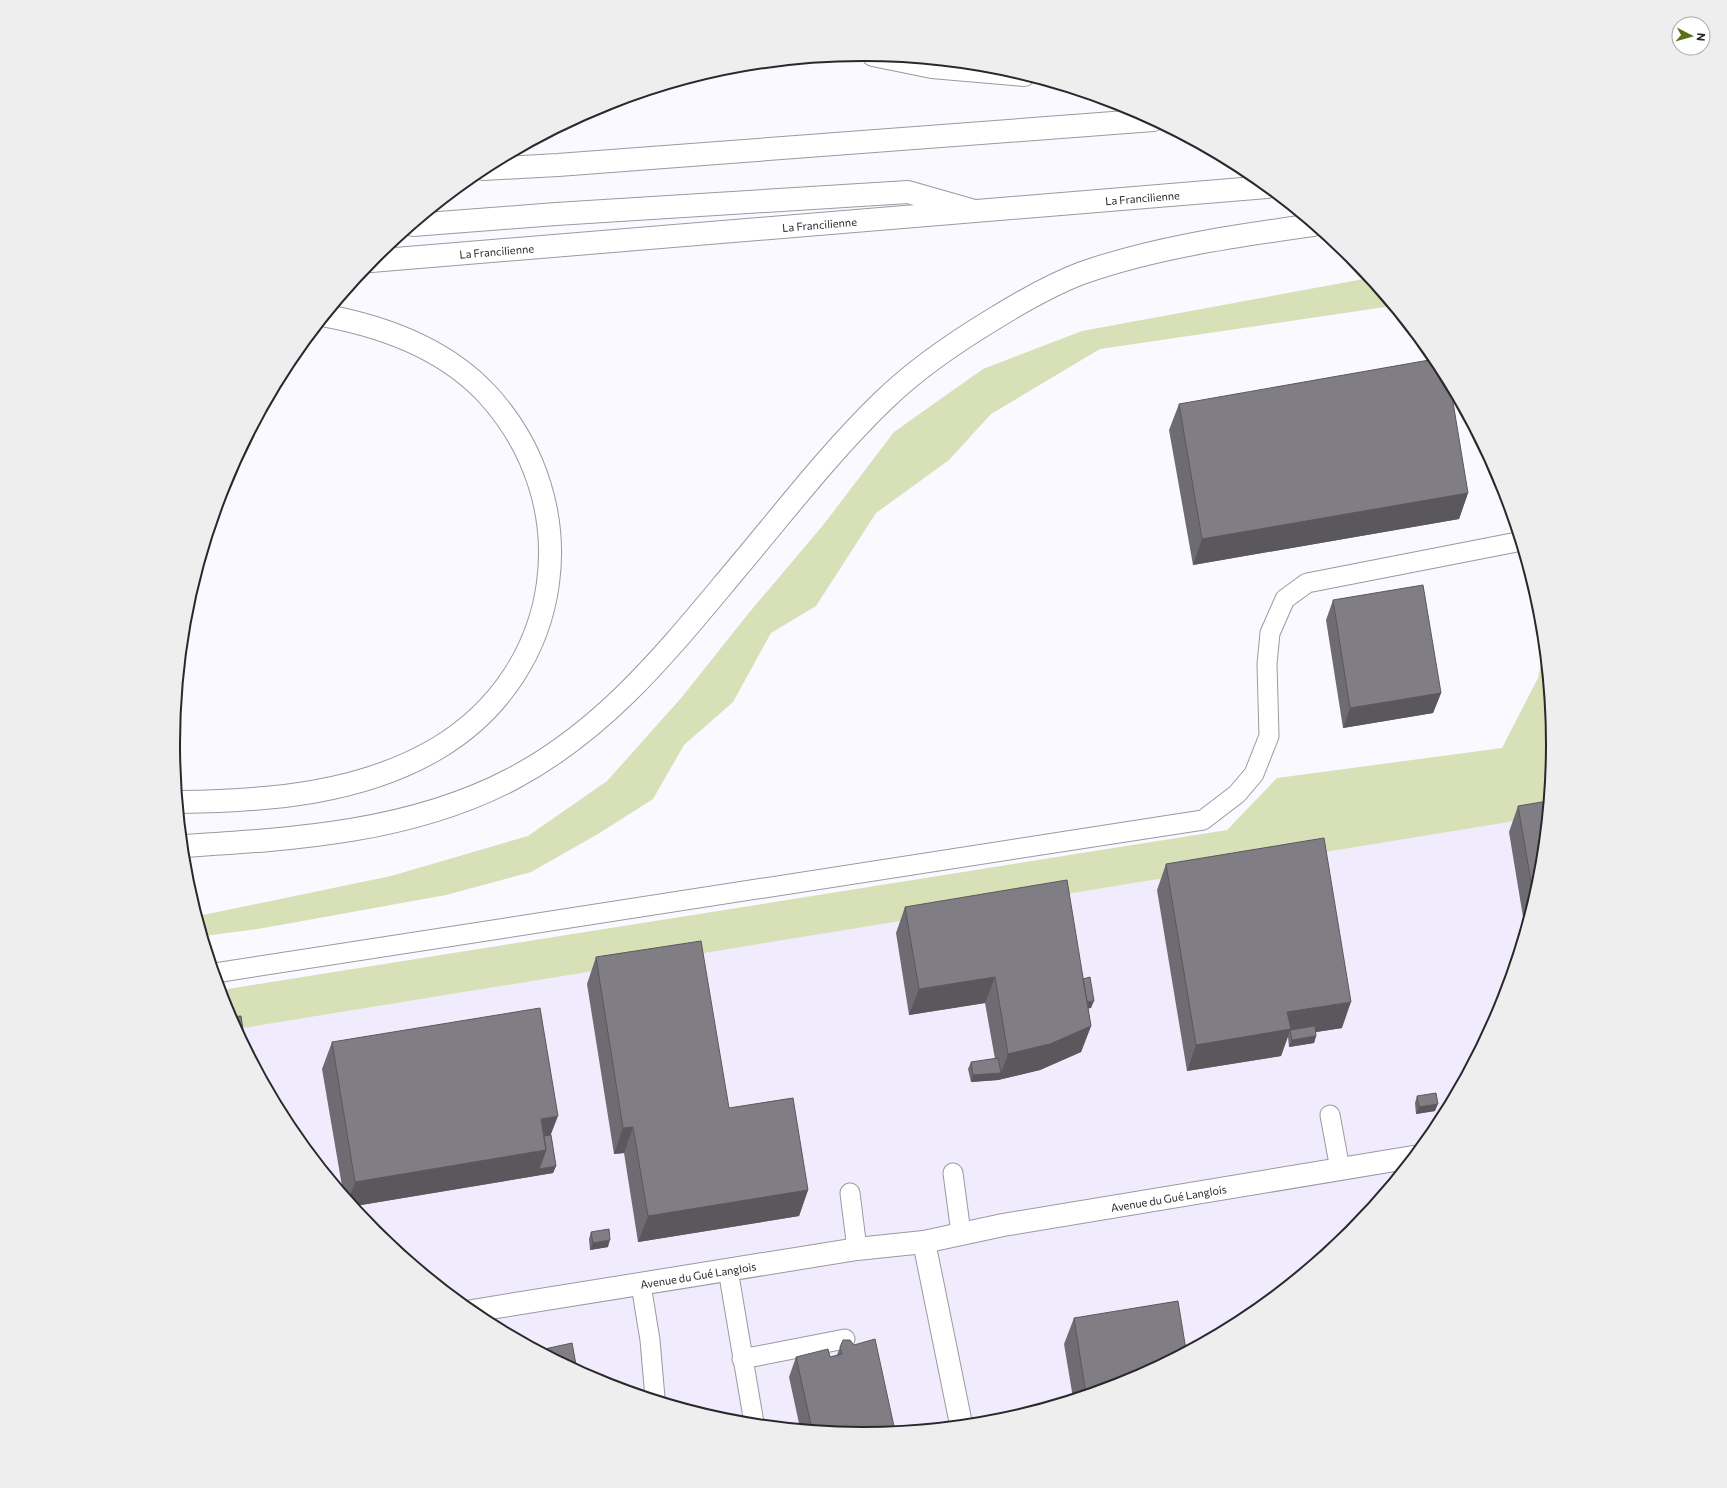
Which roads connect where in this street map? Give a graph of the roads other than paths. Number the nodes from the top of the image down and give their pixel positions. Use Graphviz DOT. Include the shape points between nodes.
graph roads {
  1 [pos="907,62"];
  2 [pos="978,71"];
  3 [pos="1143,121"];
  4 [pos="497,168"];
  5 [pos="1258,187"];
  6 [pos="971,210"];
  7 [pos="419,226"];
  8 [pos="1309,226"];
  9 [pos="382,260"];
  10 [pos="331,317"];
  11 [pos="1516,542"];
  12 [pos="183,802"];
  13 [pos="188,846"];
  14 [pos="220,971"];
  15 [pos="1330,1115"];
  16 [pos="1406,1158"];
  17 [pos="1340,1168"];
  18 [pos="953,1173"];
  19 [pos="850,1193"];
  20 [pos="961,1233"];
  21 [pos="924,1242"];
  22 [pos="857,1249"];
  23 [pos="728,1270"];
  24 [pos="640,1285"];
  25 [pos="481,1310"];
  26 [pos="845,1339"];
  27 [pos="742,1359"];
  28 [pos="652,1393"];
  29 [pos="753,1418"];
  30 [pos="960,1420"];
  1 -- 2 [label="main road"];
  3 -- 4 [label="main road"];
  5 -- 6 [label="main road, La Francilienne"];
  6 -- 7 [label="main road" via="908,192 556,214"];
  6 -- 9 [label="main road, La Francilienne"];
  8 -- 13 [label="main road" via="1217,238 1083,273 1037,292 950,346 885,399 836,451 666,654 624,698 575,740 514,778 467,800 379,826 279,840"];
  10 -- 12 [label="main road" via="353,320 391,332 431,351 486,393 509,421 530,457 545,496 551,537 550,576 541,618 525,656 499,697 439,748 370,778 324,790 279,798"];
  11 -- 14 [label="lane" via="1307,583 1285,600 1270,634 1267,664 1268,736 1254,774 1236,794 1203,820"];
  15 -- 17 [label="lane"];
  16 -- 17 [label="main road, Avenue du Gué Langlois"];
  17 -- 20 [label="main road, Avenue du Gué Langlois"];
  18 -- 20 [label="lane"];
  19 -- 22 [label="lane"];
  20 -- 21 [label="main road, Avenue du Gué Langlois"];
  21 -- 22 [label="main road, Avenue du Gué Langlois"];
  21 -- 30 [label="main road"];
  22 -- 23 [label="main road, Avenue du Gué Langlois"];
  23 -- 24 [label="main road, Avenue du Gué Langlois"];
  23 -- 27 [label="lane"];
  24 -- 25 [label="main road, Avenue du Gué Langlois"];
  24 -- 28 [label="lane" via="650,1340"];
  26 -- 27 [label="lane"];
  27 -- 29 [label="lane"];
}
